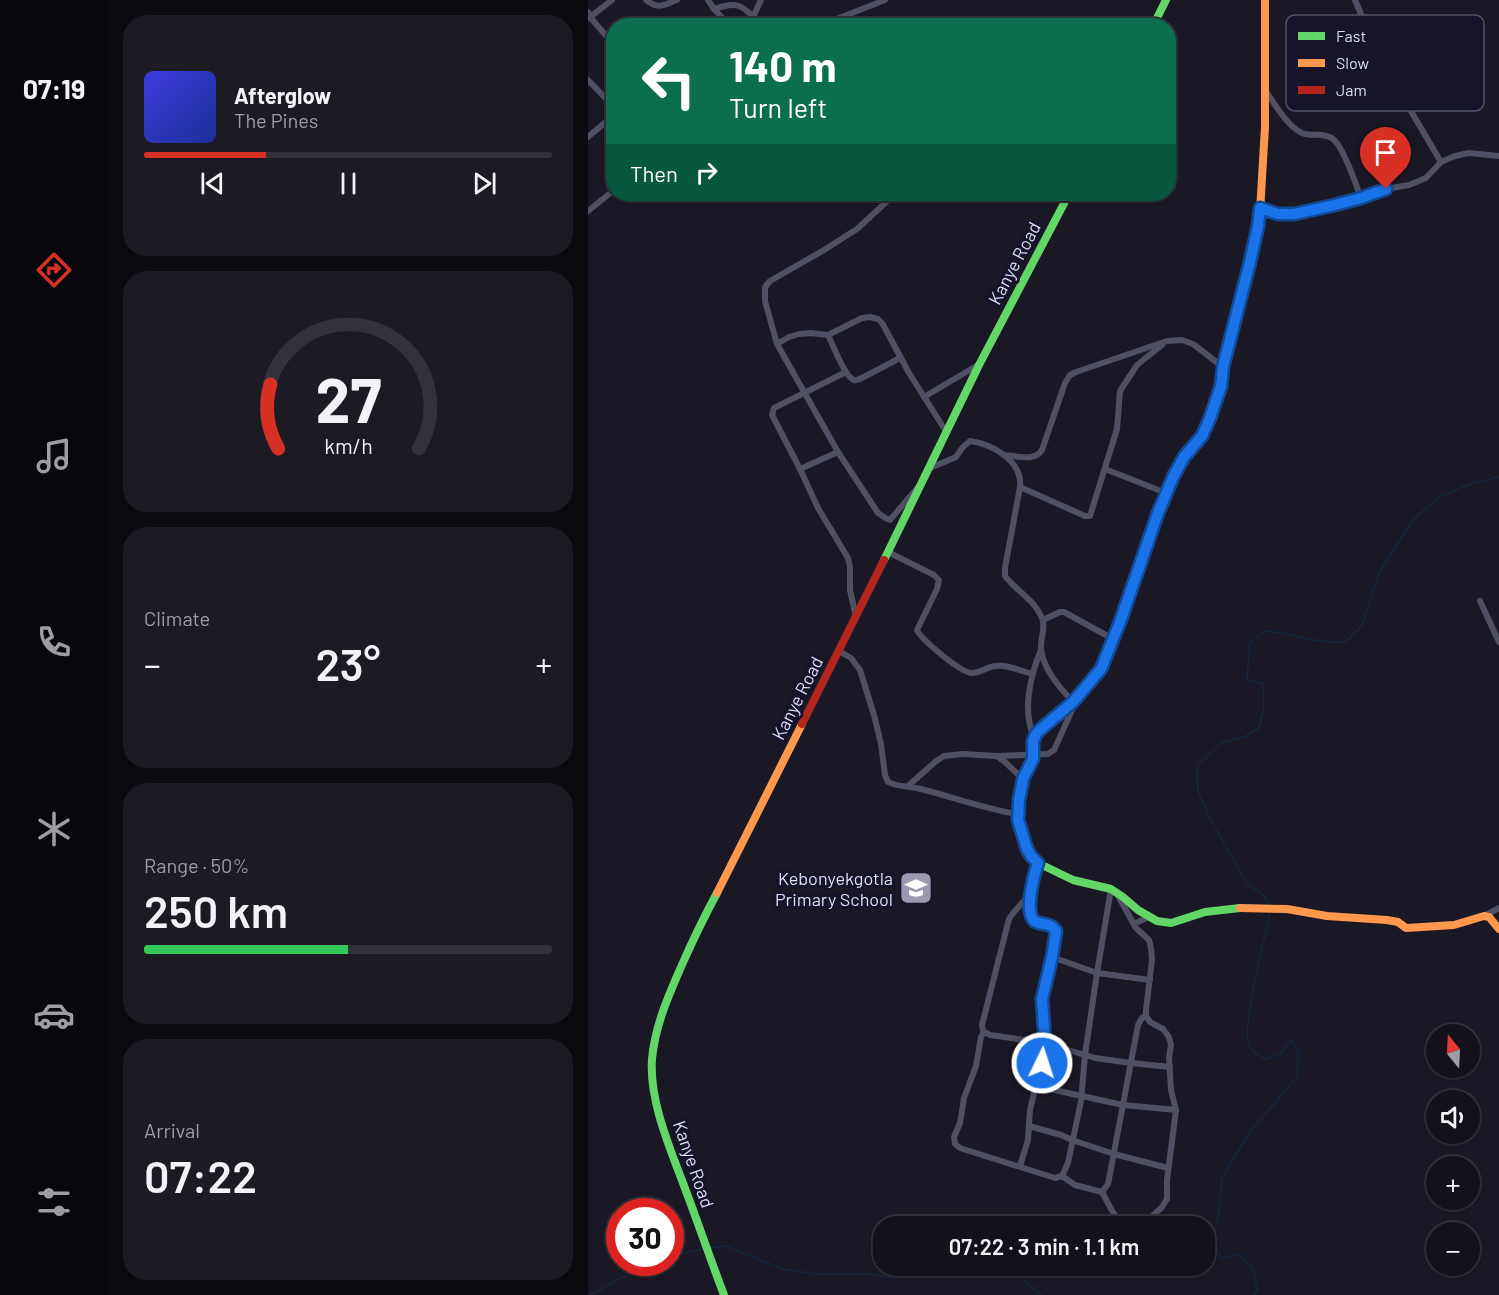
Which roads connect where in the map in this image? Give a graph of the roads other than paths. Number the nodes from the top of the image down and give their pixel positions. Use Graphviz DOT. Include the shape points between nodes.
graph roads {
  1 [pos="612,0"];
  2 [pos="646,0"];
  3 [pos="677,0"];
  4 [pos="708,0"];
  5 [pos="761,0"];
  6 [pos="885,0"];
  7 [pos="1166,0"];
  8 [pos="1265,0"];
  9 [pos="1355,0"];
  10 [pos="669,2"];
  11 [pos="740,4"];
  12 [pos="714,9"];
  13 [pos="1361,15"];
  14 [pos="589,16"];
  15 [pos="753,17"];
  16 [pos="722,18"];
  17 [pos="839,18"];
  18 [pos="1157,18"];
  19 [pos="606,36"];
  20 [pos="588,80"];
  21 [pos="1265,90"];
  22 [pos="606,98"];
  23 [pos="1411,111"];
  24 [pos="606,121"];
  25 [pos="588,136"];
  26 [pos="1499,156"];
  27 [pos="1441,162"];
  28 [pos="606,197"];
  29 [pos="1361,198"];
  30 [pos="887,201"];
  31 [pos="1065,201"];
  32 [pos="1260,208"];
  33 [pos="588,212"];
  34 [pos="828,335"];
  35 [pos="1167,341"];
  36 [pos="777,344"];
  37 [pos="900,358"];
  38 [pos="979,365"];
  39 [pos="1223,367"];
  40 [pos="846,372"];
  41 [pos="804,392"];
  42 [pos="924,397"];
  43 [pos="947,433"];
  44 [pos="838,452"];
  45 [pos="1004,455"];
  46 [pos="929,468"];
  47 [pos="800,469"];
  48 [pos="1105,469"];
  49 [pos="921,484"];
  50 [pos="1020,487"];
  51 [pos="1166,493"];
  52 [pos="888,552"];
  53 [pos="1480,601"];
  54 [pos="856,617"];
  55 [pos="1044,620"];
  56 [pos="1113,639"];
  57 [pos="1499,642"];
  58 [pos="1041,649"];
  59 [pos="839,651"];
  60 [pos="1032,674"];
  61 [pos="1073,702"];
  62 [pos="1034,737"];
  63 [pos="1034,755"];
  64 [pos="996,756"];
  65 [pos="1023,779"];
  66 [pos="908,786"];
  67 [pos="1018,814"];
  68 [pos="1038,863"];
  69 [pos="1113,891"];
  70 [pos="1030,894"];
  71 [pos="1499,908"];
  72 [pos="1138,910"];
  73 [pos="1484,916"];
  74 [pos="1149,917"];
  75 [pos="1137,925"];
  76 [pos="1499,929"];
  77 [pos="1052,957"];
  78 [pos="1097,973"];
  79 [pos="1150,980"];
  80 [pos="1146,1016"];
  81 [pos="984,1032"];
  82 [pos="1045,1043"];
  83 [pos="1085,1055"];
  84 [pos="1131,1063"];
  85 [pos="1170,1067"];
  86 [pos="1036,1086"];
  87 [pos="1082,1096"];
  88 [pos="1124,1105"];
  89 [pos="1176,1110"];
  90 [pos="1029,1126"];
  91 [pos="1072,1140"];
  92 [pos="1114,1154"];
  93 [pos="1020,1166"];
  94 [pos="1168,1168"];
  95 [pos="1062,1176"];
  96 [pos="1102,1192"];
  97 [pos="1116,1216"];
  98 [pos="1152,1216"];
  99 [pos="724,1295"];
  1 -- 14 [label="street"];
  2 -- 10 [label="street" via="654,6"];
  3 -- 10 [label="street"];
  4 -- 12 [label="street"];
  5 -- 11 [label="street" via="753,6"];
  5 -- 15 [label="street"];
  6 -- 17 [label="street"];
  7 -- 18 [label="street"];
  8 -- 21 [label="street"];
  9 -- 13 [label="street"];
  11 -- 12 [label="street"];
  11 -- 15 [label="street"];
  12 -- 16 [label="street"];
  14 -- 19 [label="street"];
  20 -- 22 [label="street"];
  21 -- 29 [label="street" via="1297,131 1335,141"];
  21 -- 32 [label="street"];
  23 -- 27 [label="street"];
  24 -- 25 [label="street"];
  26 -- 27 [label="street" via="1469,153"];
  27 -- 29 [label="street" via="1419,181"];
  28 -- 33 [label="street"];
  29 -- 32 [label="street" via="1294,214"];
  30 -- 36 [label="street" via="857,229 765,287"];
  31 -- 38 [label="street, Kanye Road"];
  32 -- 39 [label="street"];
  34 -- 36 [label="street" via="799,334"];
  34 -- 37 [label="street" via="862,318 878,319"];
  34 -- 40 [label="street"];
  35 -- 39 [label="street" via="1193,344"];
  35 -- 45 [label="street" via="1070,375 1040,454"];
  35 -- 48 [label="street" via="1137,364 1120,391 1118,429"];
  36 -- 41 [label="street"];
  37 -- 40 [label="street" via="856,381"];
  37 -- 42 [label="street"];
  38 -- 42 [label="street"];
  38 -- 43 [label="street, Kanye Road"];
  39 -- 51 [label="street" via="1221,386 1202,436 1184,457"];
  40 -- 41 [label="street"];
  41 -- 44 [label="street"];
  41 -- 47 [label="street" via="774,408 772,415"];
  42 -- 43 [label="street"];
  43 -- 46 [label="street, Kanye Road"];
  44 -- 47 [label="street"];
  44 -- 49 [label="street" via="878,513 886,519 891,520"];
  45 -- 46 [label="street" via="970,441 956,457"];
  45 -- 50 [label="street" via="1019,474"];
  46 -- 49 [label="street, Kanye Road"];
  47 -- 54 [label="street" via="848,558"];
  48 -- 50 [label="street" via="1088,517"];
  48 -- 51 [label="street"];
  49 -- 52 [label="street, Kanye Road"];
  50 -- 55 [label="street" via="1004,572"];
  51 -- 56 [label="street"];
  52 -- 54 [label="street, Kanye Road"];
  52 -- 60 [label="street" via="939,580 917,630 939,653 969,672 999,666"];
  53 -- 57 [label="street"];
  54 -- 59 [label="street, Kanye Road"];
  55 -- 56 [label="street" via="1064,612"];
  55 -- 58 [label="street"];
  56 -- 61 [label="street" via="1101,669"];
  58 -- 60 [label="street"];
  58 -- 61 [label="street" via="1054,679"];
  59 -- 66 [label="street" via="860,670 887,780"];
  59 -- 99 [label="street, Kanye Road" via="698,930 663,1007 653,1050 657,1107"];
  60 -- 62 [label="street" via="1028,709"];
  61 -- 62 [label="street"];
  61 -- 63 [label="street" via="1054,750"];
  62 -- 63 [label="street"];
  63 -- 64 [label="street"];
  63 -- 65 [label="street"];
  64 -- 65 [label="street"];
  64 -- 66 [label="street" via="944,756"];
  65 -- 67 [label="street"];
  66 -- 67 [label="street"];
  67 -- 68 [label="street" via="1025,843"];
  68 -- 69 [label="street" via="1073,880"];
  68 -- 70 [label="street"];
  69 -- 72 [label="street"];
  69 -- 75 [label="street"];
  69 -- 78 [label="street"];
  70 -- 77 [label="street" via="1032,920 1056,930"];
  70 -- 81 [label="street" via="1009,919 982,1025"];
  71 -- 73 [label="street"];
  72 -- 74 [label="street"];
  72 -- 75 [label="street"];
  73 -- 74 [label="street" via="1454,925 1406,928 1388,920 1287,909 1219,909 1171,922"];
  73 -- 76 [label="street"];
  74 -- 75 [label="street"];
  75 -- 79 [label="street" via="1150,943"];
  77 -- 78 [label="street"];
  77 -- 82 [label="street" via="1042,999"];
  78 -- 79 [label="street"];
  78 -- 83 [label="street"];
  79 -- 80 [label="street"];
  80 -- 84 [label="street" via="1137,1024"];
  80 -- 85 [label="street" via="1168,1035"];
  81 -- 82 [label="street"];
  81 -- 93 [label="street" via="954,1142 960,1148"];
  82 -- 83 [label="street"];
  82 -- 86 [label="street"];
  83 -- 84 [label="street"];
  83 -- 87 [label="street"];
  84 -- 85 [label="street"];
  84 -- 88 [label="street"];
  85 -- 89 [label="street"];
  86 -- 87 [label="street"];
  86 -- 90 [label="street"];
  87 -- 88 [label="street"];
  87 -- 91 [label="street"];
  88 -- 89 [label="street"];
  88 -- 92 [label="street"];
  89 -- 94 [label="street"];
  90 -- 91 [label="street"];
  90 -- 93 [label="street"];
  91 -- 92 [label="street"];
  91 -- 95 [label="street"];
  92 -- 94 [label="street"];
  92 -- 96 [label="street" via="1108,1184"];
  93 -- 95 [label="street" via="1055,1178"];
  94 -- 98 [label="street" via="1166,1201"];
  95 -- 96 [label="street" via="1075,1185"];
  96 -- 97 [label="street"];
}
